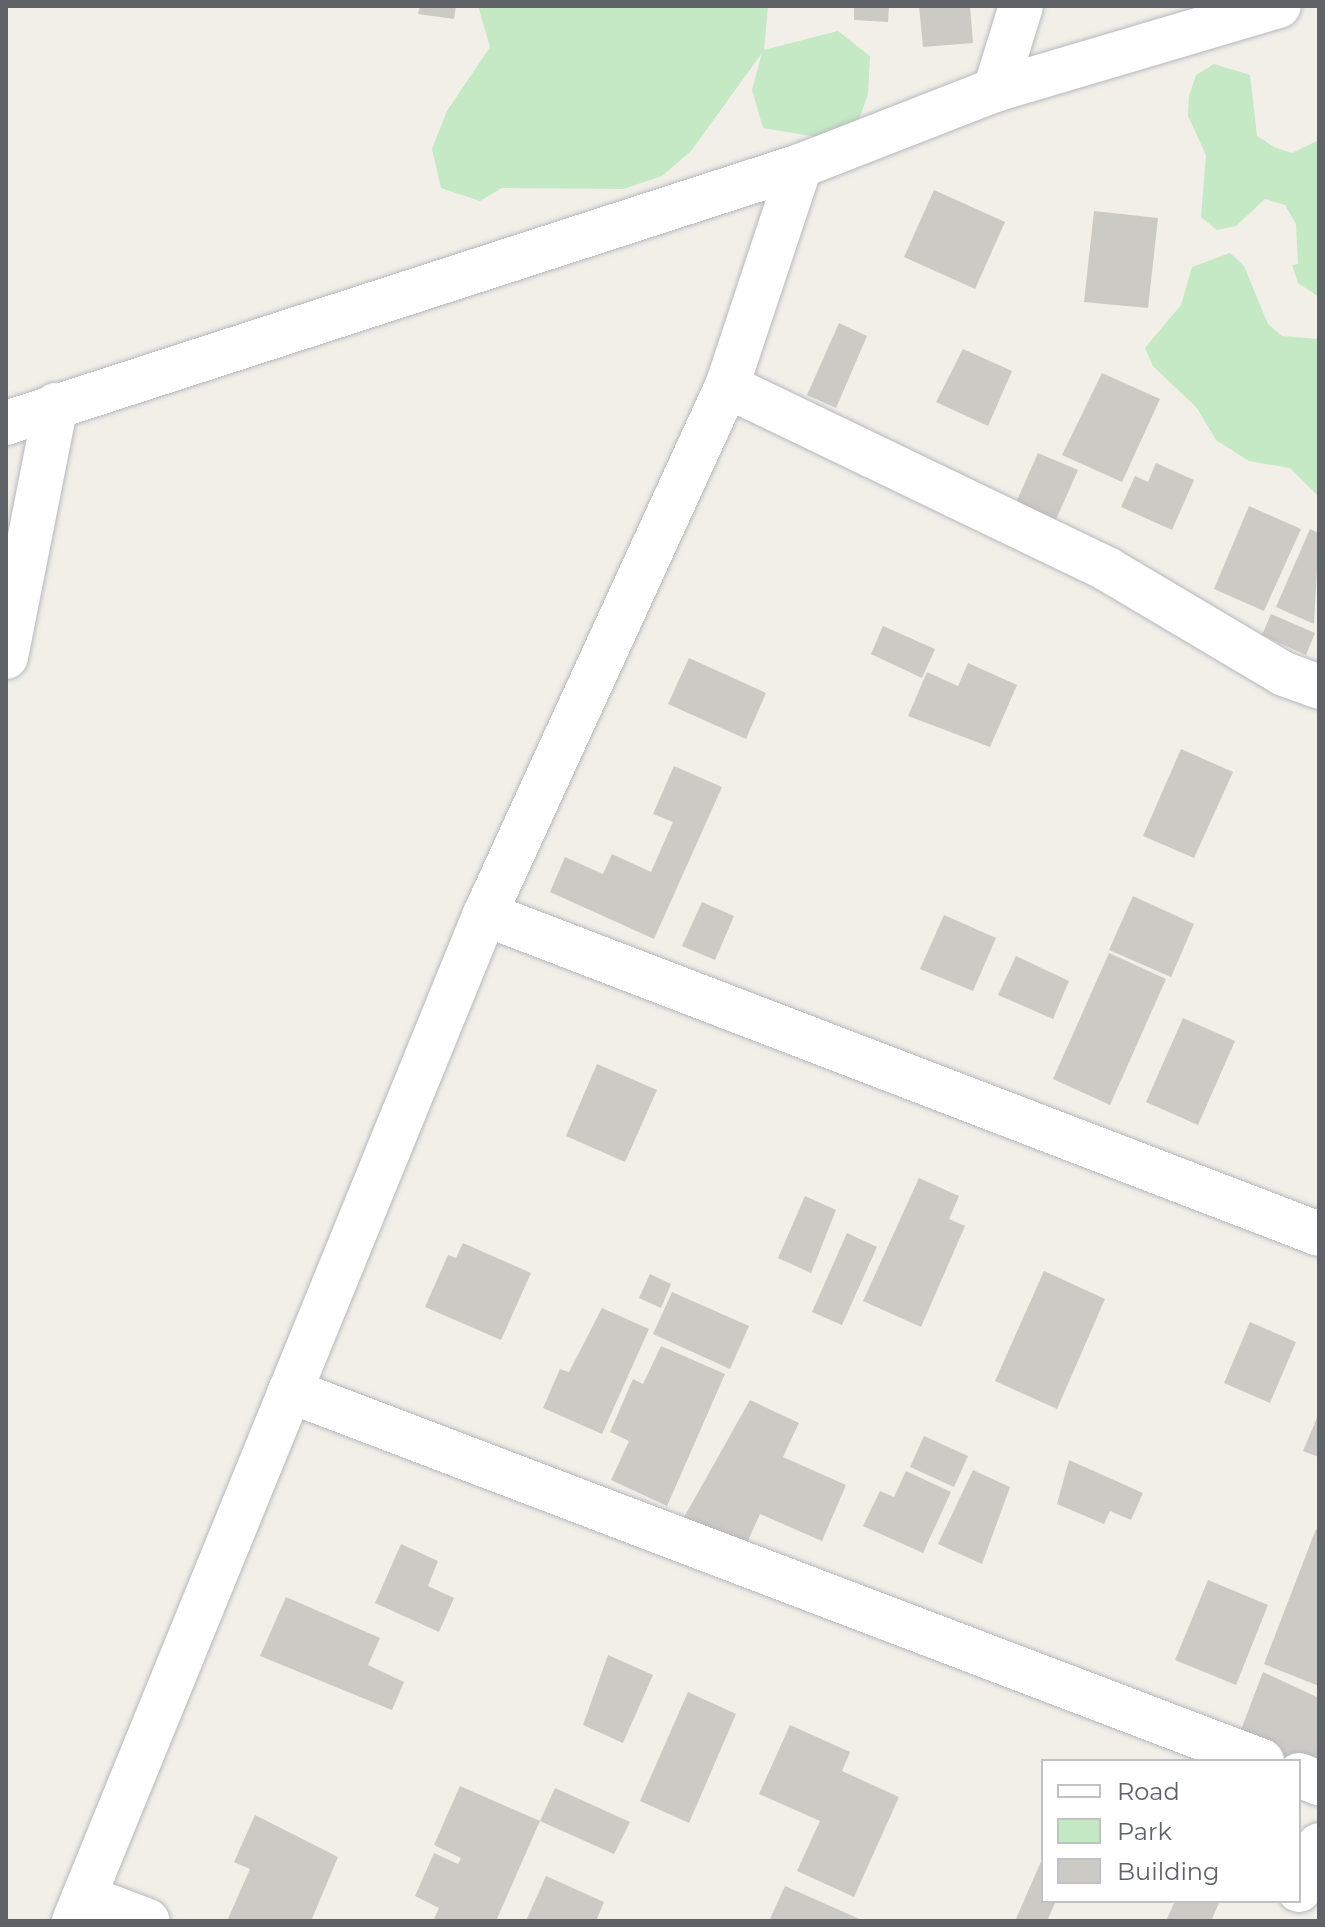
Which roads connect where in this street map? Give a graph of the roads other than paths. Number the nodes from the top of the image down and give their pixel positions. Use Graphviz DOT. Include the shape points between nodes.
graph roads {
  1 [pos="1021,6"];
  2 [pos="1279,6"];
  3 [pos="995,90"];
  4 [pos="800,166"];
  5 [pos="727,386"];
  6 [pos="56,405"];
  7 [pos="6,423"];
  8 [pos="6,657"];
  9 [pos="1319,687"];
  10 [pos="485,914"];
  11 [pos="1319,1234"];
  12 [pos="290,1391"];
  13 [pos="1257,1759"];
  14 [pos="1319,1845"];
  15 [pos="1301,1886"];
  16 [pos="80,1909"];
  17 [pos="148,1921"];
  1 -- 3 [label="street"];
  2 -- 3 [label="street"];
  3 -- 4 [label="street"];
  4 -- 5 [label="street"];
  4 -- 6 [label="street"];
  5 -- 9 [label="street" via="1107,569 1284,674"];
  5 -- 10 [label="street"];
  6 -- 7 [label="street"];
  6 -- 8 [label="street"];
  10 -- 11 [label="street"];
  10 -- 12 [label="street"];
  12 -- 13 [label="street"];
  12 -- 16 [label="street"];
  14 -- 15 [label="street"];
  16 -- 17 [label="street"];
}
